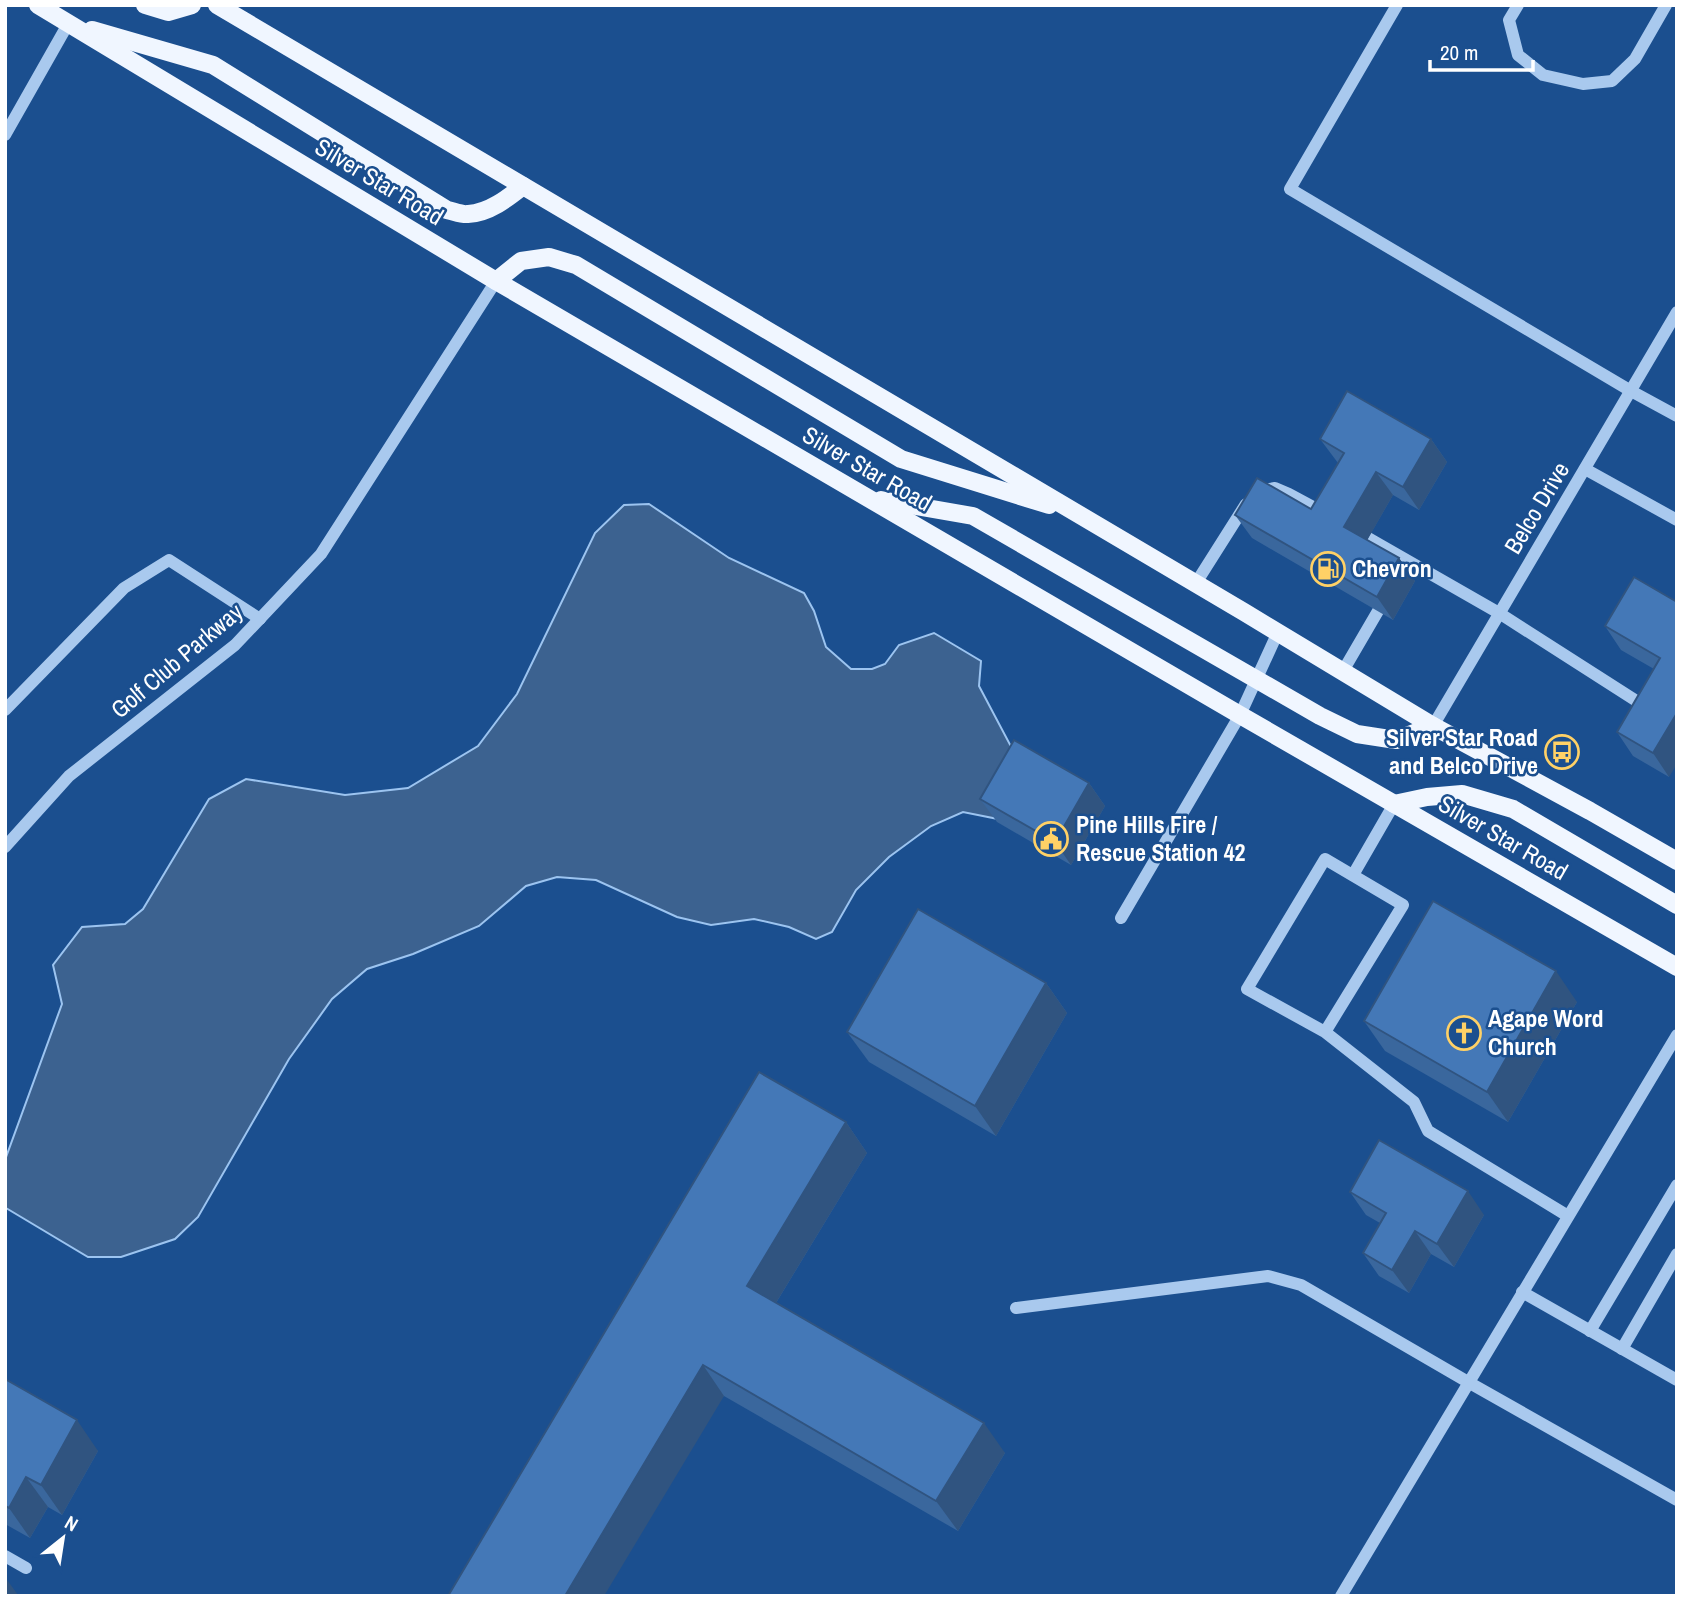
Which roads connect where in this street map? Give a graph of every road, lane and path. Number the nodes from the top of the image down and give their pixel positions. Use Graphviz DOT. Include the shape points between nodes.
graph roads {
  1 [pos="38,5"];
  2 [pos="145,5"];
  3 [pos="192,5"];
  4 [pos="217,5"];
  5 [pos="1397,5"];
  6 [pos="1517,5"];
  7 [pos="1666,5"];
  8 [pos="68,24"];
  9 [pos="5,135"];
  10 [pos="523,186"];
  11 [pos="496,281"];
  12 [pos="1677,312"];
  13 [pos="1631,391"];
  14 [pos="1677,416"];
  15 [pos="1585,469"];
  16 [pos="867,497"];
  17 [pos="1079,515"];
  18 [pos="1336,519"];
  19 [pos="1677,520"];
  20 [pos="1368,538"];
  21 [pos="1408,561"];
  22 [pos="1401,573"];
  23 [pos="1196,583"];
  24 [pos="1378,611"];
  25 [pos="1499,613"];
  26 [pos="260,619"];
  27 [pos="1278,632"];
  28 [pos="1343,671"];
  29 [pos="1257,679"];
  30 [pos="5,710"];
  31 [pos="1240,715"];
  32 [pos="1657,715"];
  33 [pos="1433,726"];
  34 [pos="1394,804"];
  35 [pos="5,847"];
  36 [pos="1676,860"];
  37 [pos="1353,875"];
  38 [pos="1677,905"];
  39 [pos="1121,918"];
  40 [pos="1677,967"];
  41 [pos="1325,1032"];
  42 [pos="1677,1035"];
  43 [pos="1677,1185"];
  44 [pos="1568,1216"];
  45 [pos="1677,1254"];
  46 [pos="1522,1292"];
  47 [pos="1016,1308"];
  48 [pos="1590,1331"];
  49 [pos="1622,1349"];
  50 [pos="1677,1380"];
  51 [pos="1468,1382"];
  52 [pos="1677,1500"];
  53 [pos="5,1556"];
  54 [pos="26,1568"];
  55 [pos="1341,1596"];
  1 -- 8 [label="main road, Silver Star Road"];
  2 -- 3 [label="main road" via="168,12"];
  4 -- 10 [label="main road"];
  5 -- 13 [label="street" via="1290,189"];
  6 -- 7 [label="street" via="1509,20 1518,55 1543,75 1583,84 1612,81 1620,74 1635,59"];
  8 -- 9 [label="street"];
  8 -- 10 [label="main road" via="213,65 447,209 467,215 510,197"];
  8 -- 11 [label="main road, Silver Star Road"];
  10 -- 17 [label="main road"];
  11 -- 16 [label="main road, Silver Star Road"];
  11 -- 17 [label="main road" via="521,261 549,257 576,265 901,459"];
  11 -- 26 [label="street, Golf Club Parkway" via="321,554"];
  12 -- 13 [label="street, Belco Drive"];
  13 -- 14 [label="street"];
  13 -- 15 [label="street, Belco Drive"];
  15 -- 19 [label="street"];
  15 -- 25 [label="street, Belco Drive"];
  16 -- 29 [label="main road" via="973,516"];
  16 -- 31 [label="main road, Silver Star Road"];
  17 -- 23 [label="main road"];
  18 -- 23 [label="street" via="1275,488 1260,490 1247,501"];
  20 -- 21 [label="street"];
  21 -- 22 [label="street"];
  21 -- 25 [label="street"];
  23 -- 27 [label="main road"];
  24 -- 28 [label="street"];
  25 -- 32 [label="street"];
  25 -- 33 [label="street, Belco Drive"];
  26 -- 30 [label="street" via="169,560 124,588"];
  26 -- 35 [label="street, Golf Club Parkway" via="235,645 69,776"];
  27 -- 28 [label="main road"];
  27 -- 29 [label="street"];
  28 -- 33 [label="main road"];
  29 -- 31 [label="street"];
  29 -- 33 [label="main road" via="1357,734 1396,740"];
  31 -- 34 [label="main road, Silver Star Road"];
  31 -- 39 [label="street"];
  33 -- 36 [label="main road"];
  34 -- 37 [label="street"];
  34 -- 38 [label="main road" via="1462,794 1513,809"];
  34 -- 40 [label="main road, Silver Star Road"];
  37 -- 41 [label="street" via="1403,905"];
  37 -- 41 [label="street" via="1325,859 1247,989"];
  41 -- 44 [label="street" via="1414,1102 1428,1131"];
  42 -- 44 [label="street"];
  43 -- 48 [label="street"];
  44 -- 46 [label="street"];
  45 -- 49 [label="street"];
  46 -- 48 [label="street"];
  46 -- 51 [label="street"];
  47 -- 51 [label="street" via="1268,1276 1301,1285"];
  48 -- 49 [label="street"];
  49 -- 50 [label="street"];
  51 -- 52 [label="street"];
  51 -- 55 [label="street"];
  53 -- 54 [label="street"];
}
